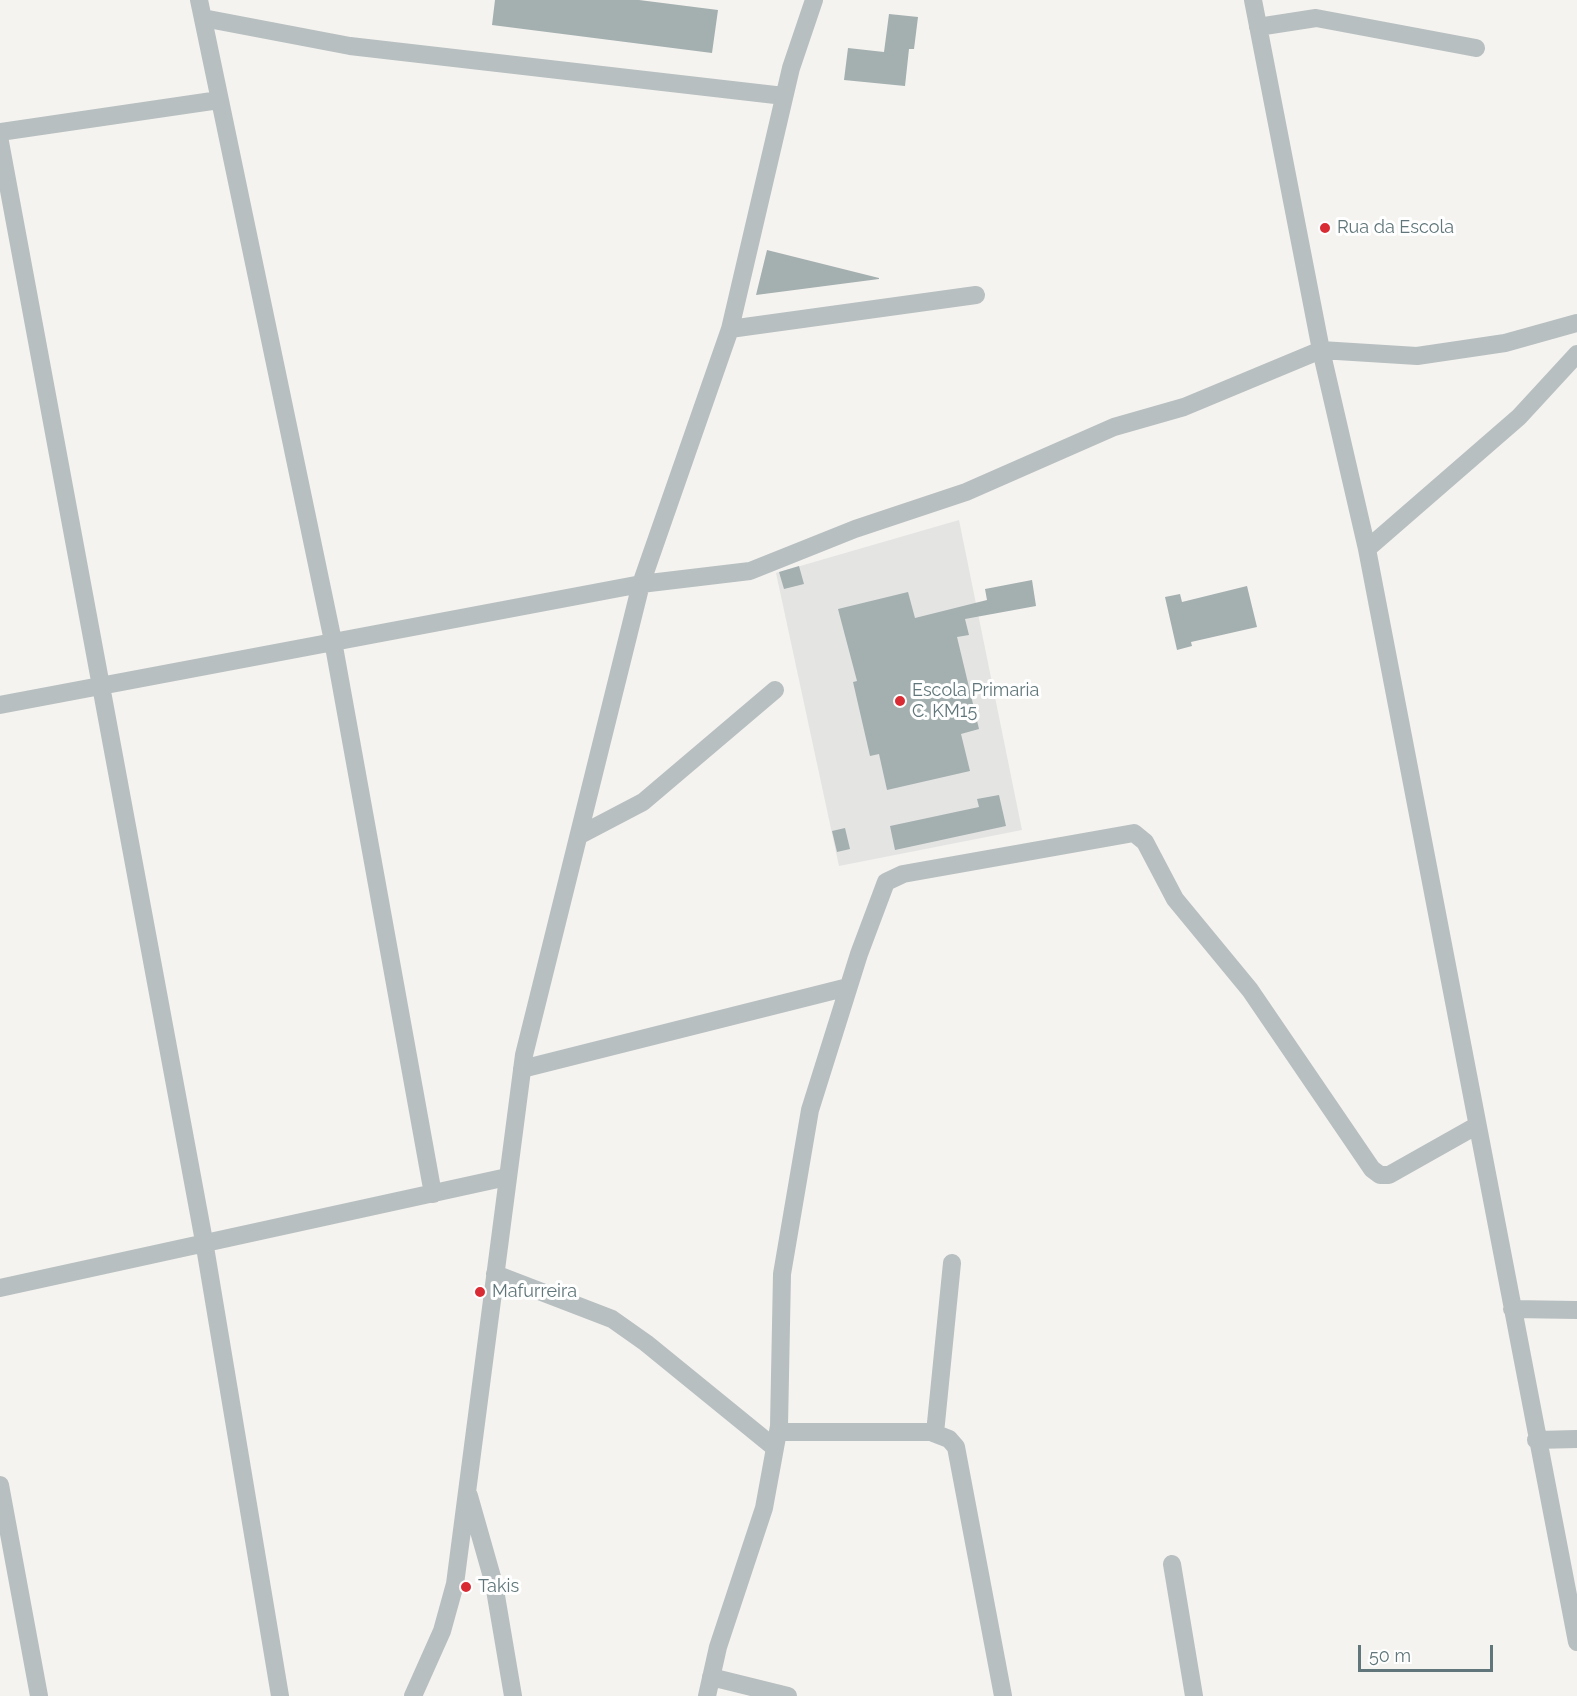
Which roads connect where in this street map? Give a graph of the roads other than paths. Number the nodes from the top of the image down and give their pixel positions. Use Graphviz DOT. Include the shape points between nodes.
graph roads {
  1 [pos="814,0"];
  2 [pos="1253,0"];
  3 [pos="201,9"];
  4 [pos="1258,27"];
  5 [pos="1476,48"];
  6 [pos="784,96"];
  7 [pos="219,100"];
  8 [pos="0,132"];
  9 [pos="0,142"];
  10 [pos="976,295"];
  11 [pos="1577,323"];
  12 [pos="730,329"];
  13 [pos="1322,350"];
  14 [pos="1577,354"];
  15 [pos="1367,549"];
  16 [pos="641,584"];
  17 [pos="333,641"];
  18 [pos="102,687"];
  19 [pos="775,690"];
  20 [pos="0,705"];
  21 [pos="580,835"];
  22 [pos="848,987"];
  23 [pos="522,1069"];
  24 [pos="1476,1126"];
  25 [pos="507,1177"];
  26 [pos="433,1194"];
  27 [pos="204,1241"];
  28 [pos="952,1263"];
  29 [pos="495,1274"];
  30 [pos="0,1288"];
  31 [pos="1512,1309"];
  32 [pos="1577,1310"];
  33 [pos="935,1433"];
  34 [pos="1577,1439"];
  35 [pos="777,1440"];
  36 [pos="1536,1440"];
  37 [pos="0,1485"];
  38 [pos="467,1491"];
  39 [pos="1172,1564"];
  40 [pos="1577,1642"];
  41 [pos="711,1677"];
  42 [pos="39,1696"];
  43 [pos="280,1696"];
  44 [pos="413,1696"];
  45 [pos="513,1696"];
  46 [pos="707,1696"];
  47 [pos="788,1696"];
  48 [pos="1003,1696"];
  49 [pos="1194,1696"];
  1 -- 6 [label="street"];
  2 -- 4 [label="street"];
  3 -- 6 [label="street" via="350,46"];
  3 -- 7 [label="street"];
  4 -- 5 [label="street" via="1316,18"];
  4 -- 13 [label="street"];
  6 -- 12 [label="street"];
  7 -- 8 [label="street"];
  7 -- 17 [label="street"];
  9 -- 18 [label="street"];
  10 -- 12 [label="street"];
  11 -- 13 [label="street" via="1506,343 1418,356"];
  12 -- 16 [label="street"];
  13 -- 15 [label="street"];
  13 -- 16 [label="street" via="1184,407 1114,427 966,492 750,570"];
  14 -- 15 [label="street" via="1519,417"];
  15 -- 24 [label="street"];
  16 -- 17 [label="street"];
  16 -- 21 [label="street"];
  17 -- 18 [label="street"];
  17 -- 26 [label="street"];
  18 -- 20 [label="street"];
  18 -- 27 [label="street"];
  19 -- 21 [label="street" via="643,802"];
  21 -- 23 [label="street"];
  22 -- 23 [label="street"];
  22 -- 24 [label="street" via="886,882 903,874 1134,833 1145,842 1175,900 1250,990 1371,1169 1389,1175"];
  22 -- 35 [label="street" via="810,1110 782,1274"];
  23 -- 25 [label="street"];
  24 -- 31 [label="street"];
  25 -- 26 [label="street"];
  25 -- 29 [label="street"];
  26 -- 27 [label="street"];
  27 -- 30 [label="street"];
  27 -- 43 [label="street"];
  28 -- 33 [label="street"];
  29 -- 35 [label="street" via="612,1319"];
  29 -- 38 [label="street"];
  31 -- 32 [label="street"];
  31 -- 36 [label="street"];
  33 -- 35 [label="street"];
  33 -- 48 [label="street" via="949,1438 956,1448"];
  34 -- 36 [label="street"];
  35 -- 41 [label="street" via="764,1508"];
  36 -- 40 [label="street"];
  37 -- 42 [label="street"];
  38 -- 44 [label="street" via="455,1584 442,1631"];
  38 -- 45 [label="street" via="494,1584"];
  39 -- 49 [label="street"];
  41 -- 46 [label="street"];
  41 -- 47 [label="street"];
}
